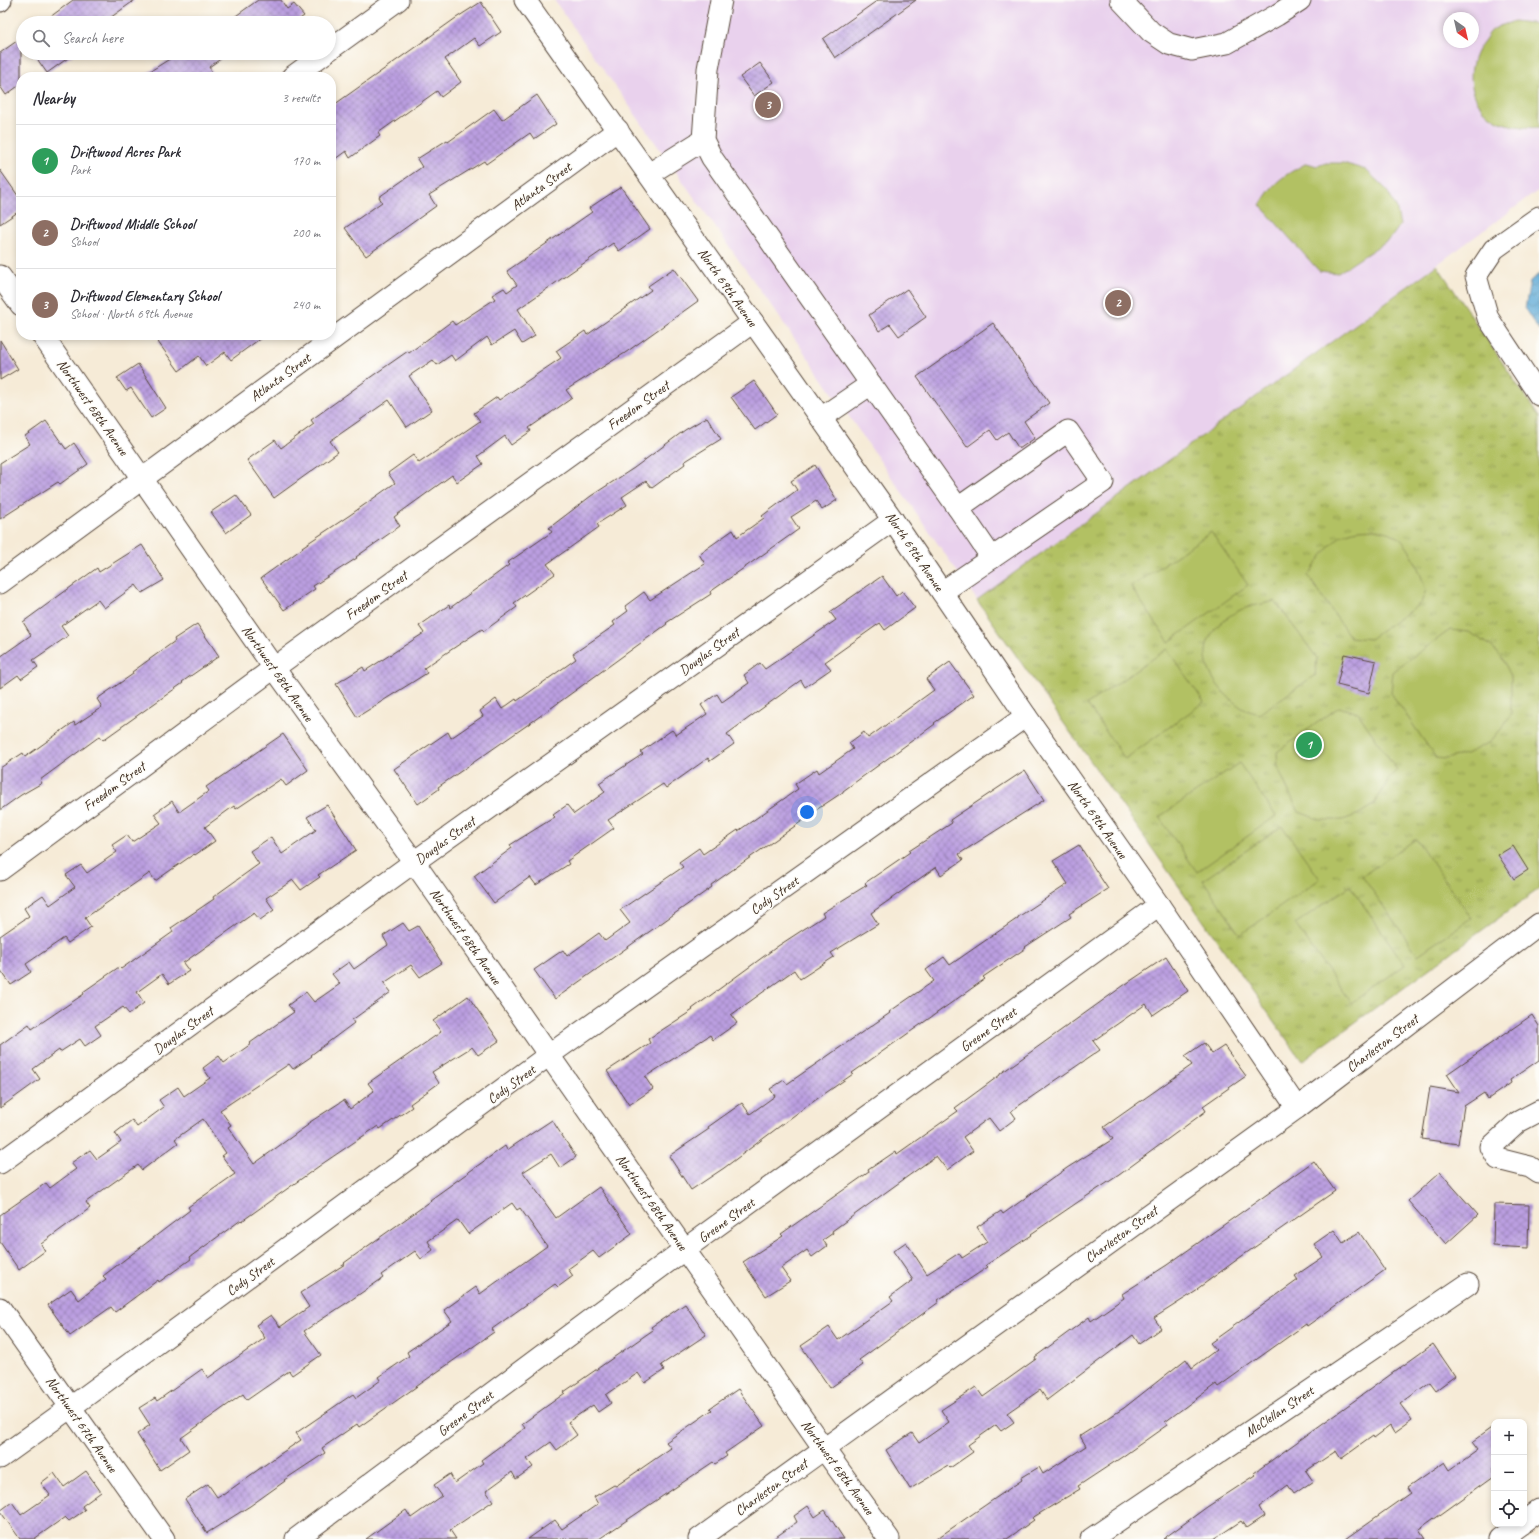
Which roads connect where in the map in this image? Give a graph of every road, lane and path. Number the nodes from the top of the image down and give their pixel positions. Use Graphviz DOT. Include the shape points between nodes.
graph roads {
  1 [pos="398,0"];
  2 [pos="526,0"];
  3 [pos="721,0"];
  4 [pos="1121,0"];
  5 [pos="1300,0"];
  6 [pos="336,45"];
  7 [pos="315,60"];
  8 [pos="299,72"];
  9 [pos="618,130"];
  10 [pos="703,140"];
  11 [pos="649,174"];
  12 [pos="1539,217"];
  13 [pos="7,281"];
  14 [pos="16,296"];
  15 [pos="753,322"];
  16 [pos="336,336"];
  17 [pos="45,340"];
  18 [pos="331,340"];
  19 [pos="871,384"];
  20 [pos="1539,395"];
  21 [pos="821,418"];
  22 [pos="142,478"];
  23 [pos="958,508"];
  24 [pos="893,520"];
  25 [pos="992,558"];
  26 [pos="0,583"];
  27 [pos="942,592"];
  28 [pos="274,668"];
  29 [pos="1026,716"];
  30 [pos="414,862"];
  31 [pos="0,870"];
  32 [pos="1159,905"];
  33 [pos="1539,924"];
  34 [pos="550,1055"];
  35 [pos="1296,1108"];
  36 [pos="1539,1111"];
  37 [pos="0,1163"];
  38 [pos="1539,1173"];
  39 [pos="685,1249"];
  40 [pos="1468,1284"];
  41 [pos="0,1308"];
  42 [pos="71,1407"];
  43 [pos="824,1449"];
  44 [pos="0,1458"];
  45 [pos="1539,1511"];
  46 [pos="1527,1520"];
  47 [pos="1516,1527"];
  48 [pos="164,1539"];
  49 [pos="296,1539"];
  50 [pos="699,1539"];
  51 [pos="889,1539"];
  52 [pos="1091,1539"];
  53 [pos="1499,1539"];
  1 -- 6 [label="street"];
  2 -- 9 [label="street, North 69th Avenue"];
  3 -- 10 [label="street" via="708,69"];
  4 -- 5 [label="street" via="1151,32 1169,44 1192,50 1227,43"];
  7 -- 8 [label="street"];
  9 -- 11 [label="street, North 69th Avenue"];
  9 -- 16 [label="street, Atlanta Street"];
  10 -- 11 [label="street"];
  10 -- 19 [label="street" via="712,158"];
  11 -- 15 [label="street, North 69th Avenue"];
  12 -- 20 [label="street" via="1494,249 1476,276 1488,318"];
  13 -- 14 [label="street"];
  15 -- 21 [label="street, North 69th Avenue"];
  15 -- 28 [label="street, Freedom Street"];
  17 -- 22 [label="street, Northwest 68th Avenue"];
  18 -- 22 [label="street, Atlanta Street"];
  19 -- 21 [label="street"];
  19 -- 23 [label="street"];
  21 -- 24 [label="street, North 69th Avenue"];
  22 -- 26 [label="street, Atlanta Street"];
  22 -- 28 [label="street, Northwest 68th Avenue"];
  23 -- 25 [label="street"];
  23 -- 25 [label="street" via="1068,431 1103,482"];
  24 -- 27 [label="street, North 69th Avenue"];
  24 -- 30 [label="street, Douglas Street"];
  25 -- 27 [label="street"];
  27 -- 29 [label="street, North 69th Avenue"];
  28 -- 30 [label="street, Northwest 68th Avenue"];
  28 -- 31 [label="street, Freedom Street"];
  29 -- 32 [label="street, North 69th Avenue"];
  29 -- 34 [label="street, Cody Street"];
  30 -- 34 [label="street, Northwest 68th Avenue"];
  30 -- 37 [label="street, Douglas Street"];
  32 -- 35 [label="street, North 69th Avenue"];
  32 -- 39 [label="street, Greene Street"];
  33 -- 35 [label="street, Charleston Street"];
  34 -- 39 [label="street, Northwest 68th Avenue"];
  34 -- 42 [label="street, Cody Street"];
  35 -- 43 [label="street, Charleston Street"];
  36 -- 38 [label="street" via="1518,1122 1492,1147 1498,1159 1530,1167"];
  39 -- 43 [label="street, Northwest 68th Avenue"];
  39 -- 49 [label="street, Greene Street"];
  40 -- 52 [label="street, McClellan Street"];
  41 -- 42 [label="street, Northwest 67th Avenue"];
  42 -- 44 [label="street, Cody Street"];
  42 -- 48 [label="street, Northwest 67th Avenue"];
  43 -- 50 [label="street, Charleston Street"];
  43 -- 51 [label="street, Northwest 68th Avenue"];
  45 -- 46 [label="street"];
  47 -- 53 [label="street"];
}
